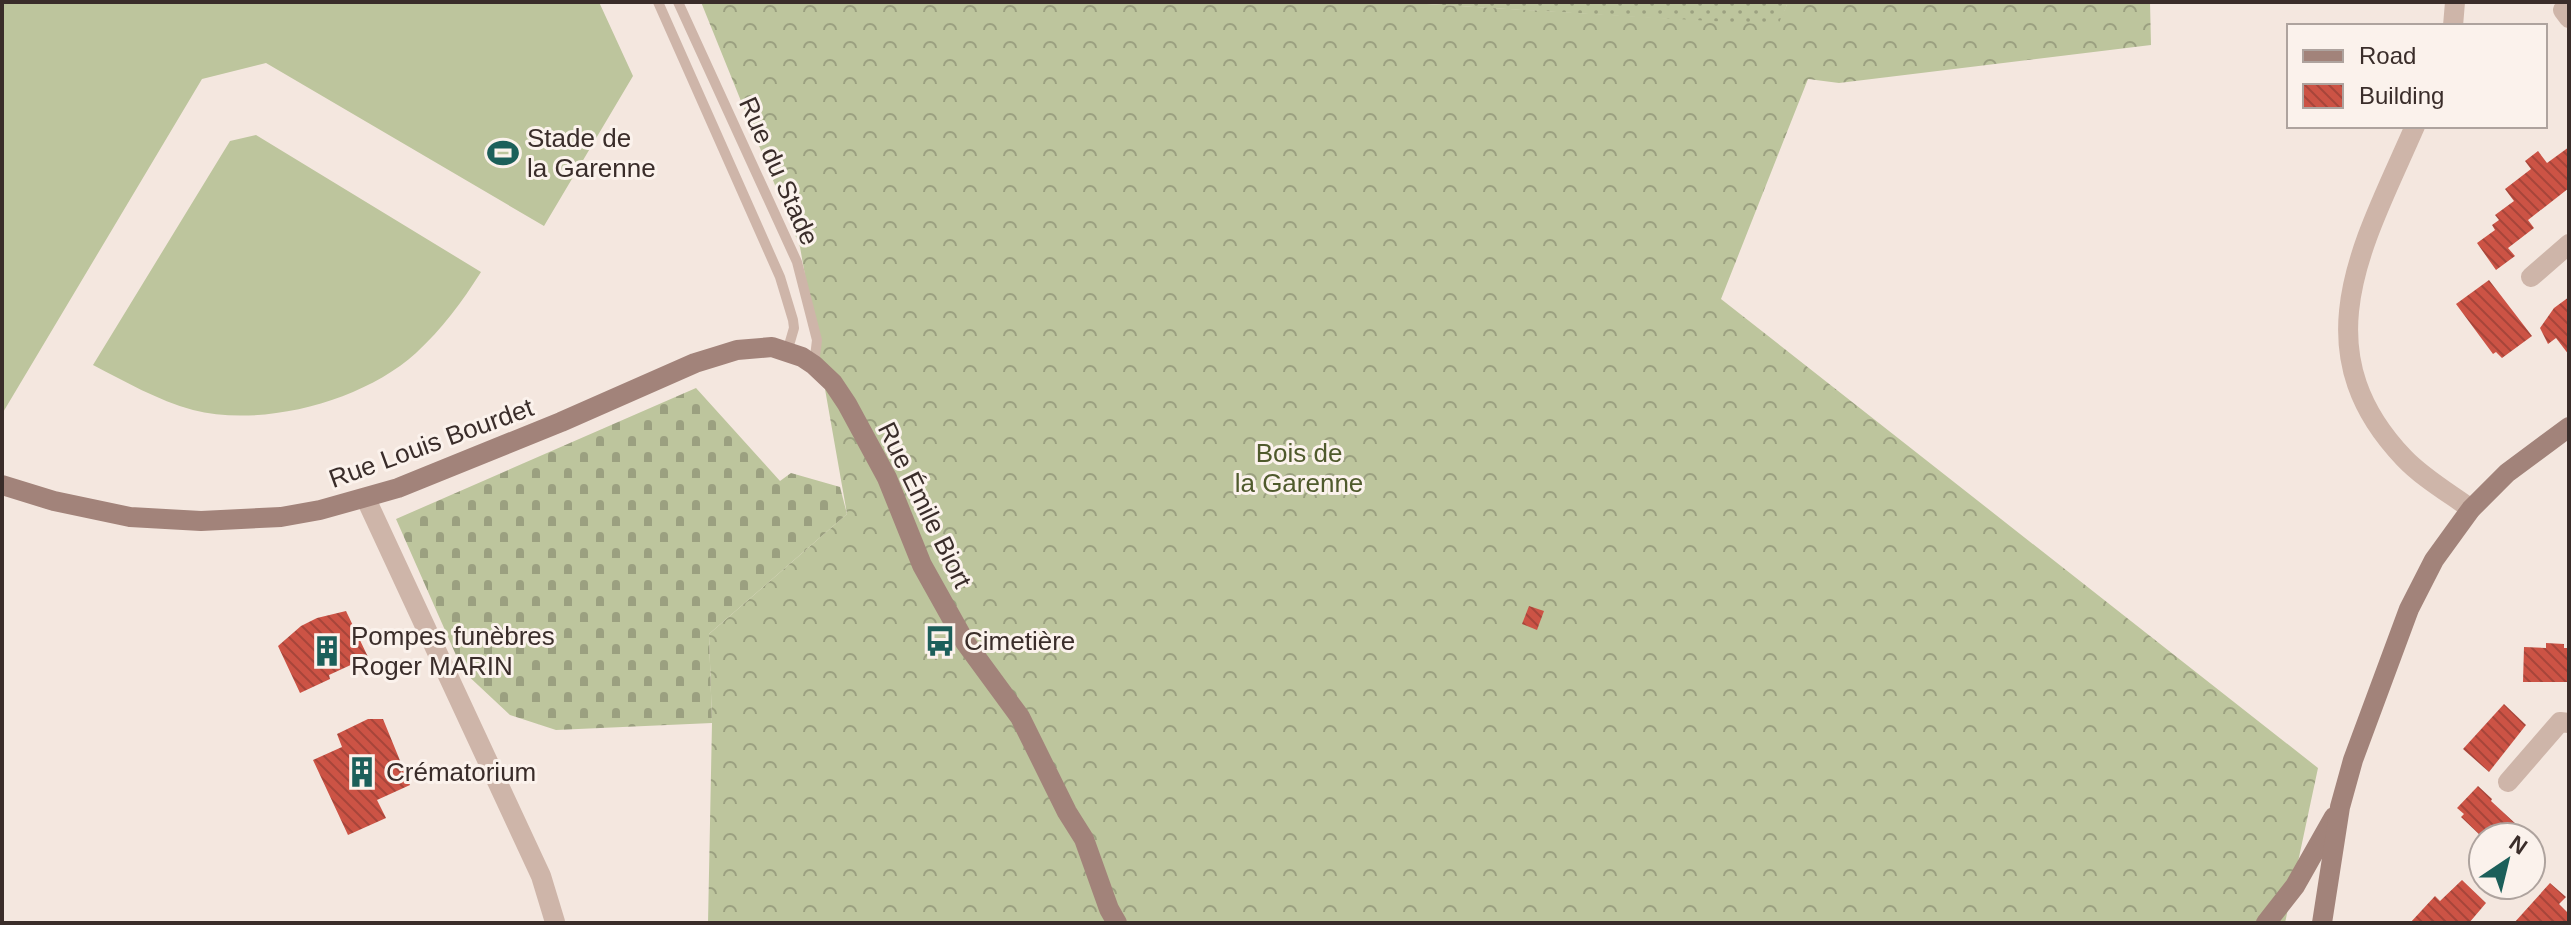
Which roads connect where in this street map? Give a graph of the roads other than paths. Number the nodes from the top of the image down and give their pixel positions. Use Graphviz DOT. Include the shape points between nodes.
graph roads {
  1 [pos="658,2"];
  2 [pos="678,2"];
  3 [pos="2455,2"];
  4 [pos="2453,24"];
  5 [pos="2414,128"];
  6 [pos="2569,244"];
  7 [pos="2531,277"];
  8 [pos="780,350"];
  9 [pos="814,365"];
  10 [pos="2569,427"];
  11 [pos="2,485"];
  12 [pos="366,499"];
  13 [pos="2471,509"];
  14 [pos="2569,723"];
  15 [pos="2508,782"];
  16 [pos="2340,807"];
  17 [pos="555,922"];
  18 [pos="1117,923"];
  19 [pos="2266,923"];
  20 [pos="2322,923"];
  1 -- 8 [label="lane, Rue du Stade" via="780,277 794,328"];
  2 -- 9 [label="lane, Rue du Stade" via="797,262 817,340"];
  3 -- 4 [label="street"];
  5 -- 13 [label="street" via="2351,286 2350,354 2359,389 2377,425 2405,460"];
  6 -- 7 [label="street"];
  8 -- 9 [label="street, Rue Émile Biort"];
  8 -- 12 [label="street, Rue Louis Bourdet" via="737,350 695,363"];
  9 -- 18 [label="street, Rue Émile Biort" via="842,396 887,478 922,565 965,642 1020,717 1084,839"];
  10 -- 13 [label="street" via="2507,473"];
  11 -- 12 [label="street, Rue Louis Bourdet" via="97,511 164,520 281,517"];
  12 -- 17 [label="street" via="541,876"];
  13 -- 16 [label="street" via="2434,560 2409,609"];
  14 -- 15 [label="street" via="2560,722"];
  16 -- 19 [label="street" via="2295,886"];
  16 -- 20 [label="street"];
}
